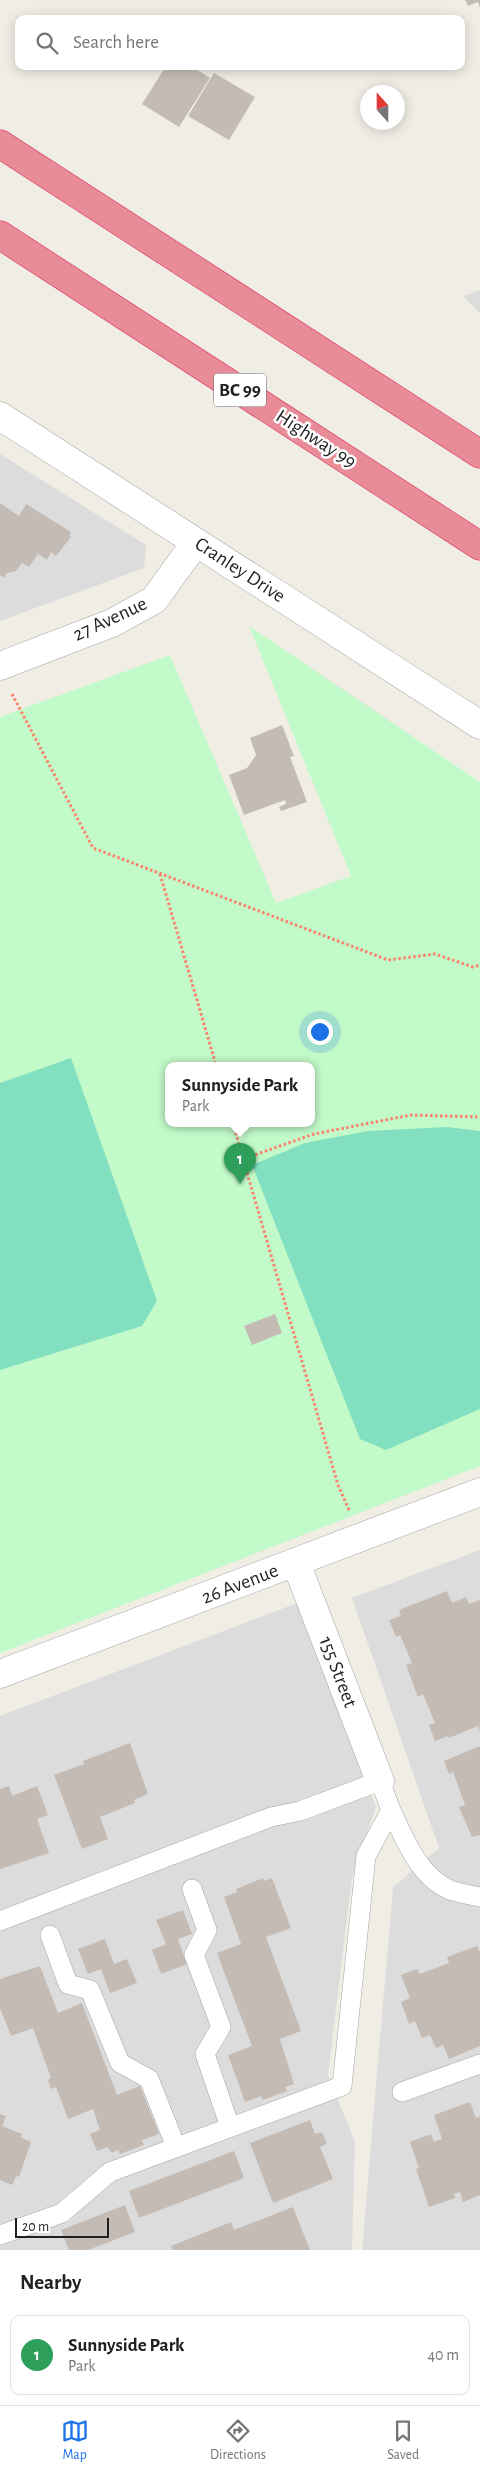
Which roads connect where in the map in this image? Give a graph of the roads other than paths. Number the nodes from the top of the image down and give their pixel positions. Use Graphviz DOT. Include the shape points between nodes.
graph roads {
  1 [pos="0,144"];
  2 [pos="0,235"];
  3 [pos="0,416"];
  4 [pos="480,454"];
  5 [pos="196,542"];
  6 [pos="480,546"];
  7 [pos="5,677"];
  8 [pos="480,725"];
  9 [pos="480,1492"];
  10 [pos="296,1563"];
  11 [pos="0,1674"];
  12 [pos="380,1781"];
  13 [pos="391,1810"];
  14 [pos="192,1889"];
  15 [pos="480,1897"];
  16 [pos="0,1921"];
  17 [pos="50,1935"];
  18 [pos="480,2064"];
  19 [pos="402,2092"];
  20 [pos="230,2127"];
  21 [pos="176,2147"];
  22 [pos="0,2235"];
  1 -- 4 [label="highway"];
  2 -- 6 [label="highway, Highway 99 / BC 99"];
  3 -- 5 [label="street, Cranley Drive"];
  5 -- 7 [label="street, 27 Avenue" via="154,600"];
  5 -- 8 [label="street, Cranley Drive"];
  9 -- 10 [label="street, 26 Avenue"];
  10 -- 11 [label="street, 26 Avenue"];
  10 -- 12 [label="street, 155 Street"];
  12 -- 13 [label="lane"];
  12 -- 16 [label="lane" via="300,1811 271,1817"];
  13 -- 15 [label="lane" via="410,1851 431,1876 449,1889"];
  13 -- 20 [label="lane" via="366,1856 342,2086"];
  14 -- 20 [label="lane" via="207,1930 194,1955 221,2027 205,2054"];
  17 -- 21 [label="lane" via="68,1984 90,1990 120,2063 149,2079"];
  18 -- 19 [label="lane"];
  20 -- 21 [label="lane"];
  21 -- 22 [label="lane" via="110,2172 62,2213"];
}
